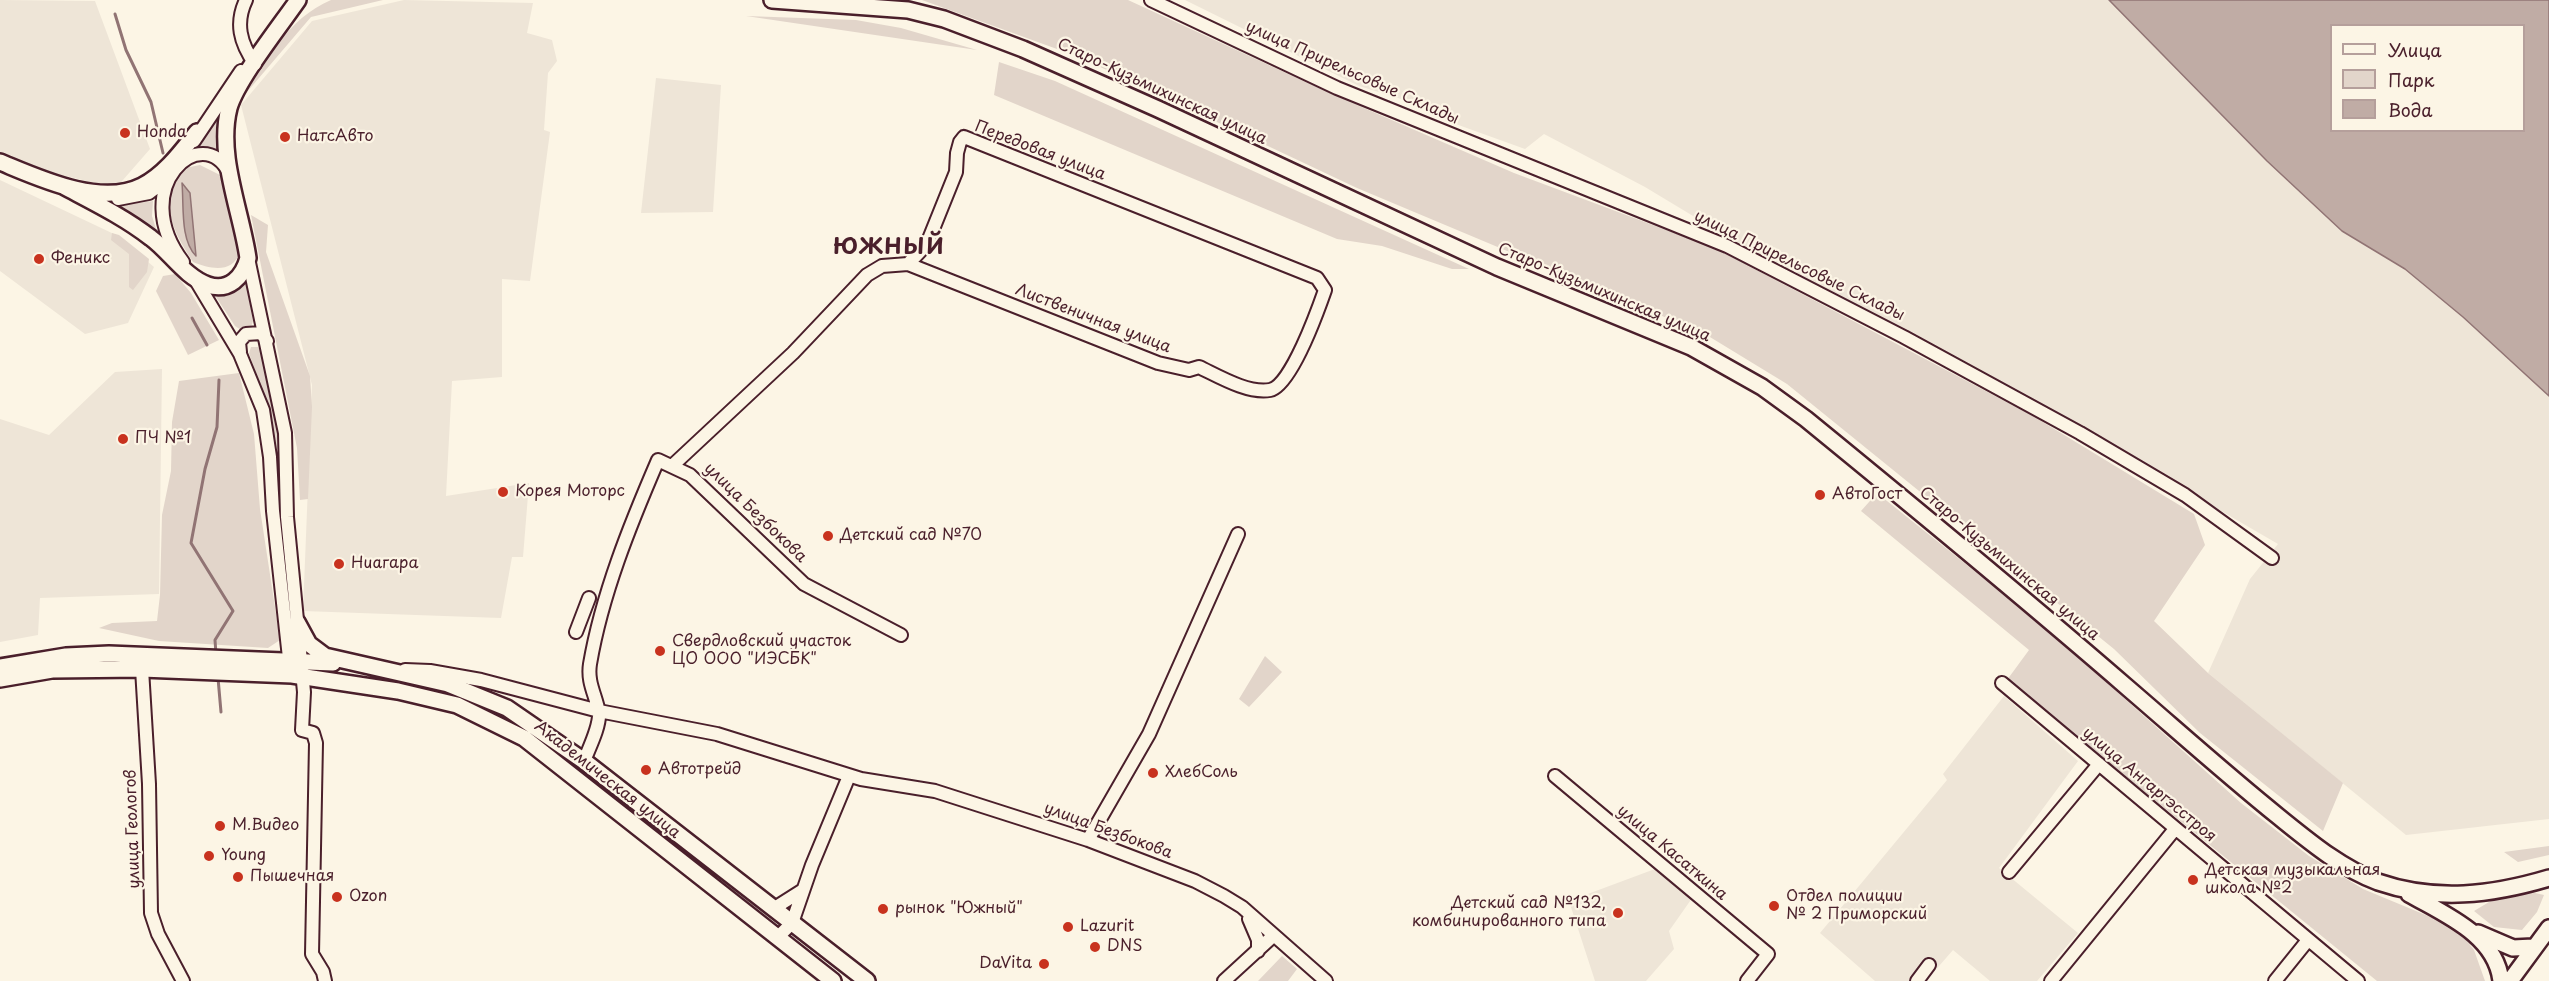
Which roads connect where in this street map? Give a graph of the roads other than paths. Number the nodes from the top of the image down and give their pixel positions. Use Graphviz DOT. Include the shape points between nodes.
graph roads {
  1 [pos="297,0"];
  2 [pos="772,0"];
  3 [pos="1151,0"];
  4 [pos="245,1"];
  5 [pos="249,63"];
  6 [pos="197,132"];
  7 [pos="184,161"];
  8 [pos="0,162"];
  9 [pos="170,176"];
  10 [pos="233,183"];
  11 [pos="63,186"];
  12 [pos="93,192"];
  13 [pos="248,258"];
  14 [pos="908,264"];
  15 [pos="194,277"];
  16 [pos="267,341"];
  17 [pos="240,354"];
  18 [pos="1269,390"];
  19 [pos="672,466"];
  20 [pos="1238,534"];
  21 [pos="2272,558"];
  22 [pos="589,598"];
  23 [pos="297,622"];
  24 [pos="576,632"];
  25 [pos="900,635"];
  26 [pos="295,660"];
  27 [pos="216,665"];
  28 [pos="0,667"];
  29 [pos="142,669"];
  30 [pos="381,669"];
  31 [pos="297,676"];
  32 [pos="0,679"];
  33 [pos="2002,683"];
  34 [pos="598,711"];
  35 [pos="584,761"];
  36 [pos="2099,764"];
  37 [pos="849,776"];
  38 [pos="1555,776"];
  39 [pos="2175,829"];
  40 [pos="1088,840"];
  41 [pos="2009,873"];
  42 [pos="2549,878"];
  43 [pos="2399,888"];
  44 [pos="803,890"];
  45 [pos="1242,907"];
  46 [pos="773,909"];
  47 [pos="792,923"];
  48 [pos="2467,927"];
  49 [pos="2549,928"];
  50 [pos="1273,936"];
  51 [pos="777,938"];
  52 [pos="2308,940"];
  53 [pos="2533,947"];
  54 [pos="825,948"];
  55 [pos="1258,951"];
  56 [pos="809,962"];
  57 [pos="1929,965"];
  58 [pos="2054,980"];
  59 [pos="183,981"];
  60 [pos="325,981"];
  61 [pos="833,981"];
  62 [pos="867,981"];
  63 [pos="1224,981"];
  64 [pos="1326,981"];
  65 [pos="1747,981"];
  66 [pos="1917,981"];
  67 [pos="2275,981"];
  68 [pos="2358,981"];
  69 [pos="2501,981"];
  70 [pos="2510,981"];
  1 -- 5 [label="main road" via="272,23"];
  2 -- 43 [label="main road, Старо-Кузьмихинская улица" via="908,10 992,37 1158,109 1497,267 1657,331 1717,361 1762,387 1831,440 2308,841 2351,870"];
  3 -- 21 [label="street, улица Прирельсовые Склады" via="1337,88 1727,246 2080,433 2185,495"];
  4 -- 5 [label="street" via="239,29"];
  5 -- 6 [label="street"];
  5 -- 10 [label="main road" via="228,116 227,145"];
  6 -- 7 [label="street"];
  6 -- 12 [label="main road" via="165,170 144,185 117,193"];
  7 -- 9 [label="street"];
  7 -- 10 [label="street" via="198,154 214,156 225,166"];
  8 -- 11 [label="main road"];
  9 -- 12 [label="street" via="155,189 131,197 107,198"];
  9 -- 15 [label="street" via="162,194 162,220 170,243"];
  10 -- 13 [label="main road"];
  11 -- 12 [label="main road"];
  11 -- 15 [label="main road" via="143,232"];
  13 -- 15 [label="main road" via="240,276 227,286 208,285"];
  13 -- 16 [label="street"];
  14 -- 18 [label="street, Лиственичная улица" via="1158,363 1189,370 1199,367 1255,390"];
  14 -- 18 [label="street, Передовая улица" via="927,244 956,172 957,153 964,137 1317,278 1325,290 1316,316 1284,381"];
  14 -- 19 [label="street" via="882,266 867,275 793,352"];
  15 -- 17 [label="street"];
  16 -- 17 [label="street" via="261,333 246,334 238,343"];
  16 -- 23 [label="street" via="285,433 287,517"];
  17 -- 26 [label="street" via="257,392 266,428"];
  19 -- 25 [label="street, улица Безбокова" via="690,475 804,584"];
  19 -- 34 [label="street" via="658,460 628,530 608,593 590,666 589,685"];
  20 -- 40 [label="street" via="1149,734"];
  22 -- 24 [label="street"];
  23 -- 26 [label="street"];
  23 -- 30 [label="main road" via="309,644 325,656"];
  26 -- 27 [label="main road"];
  26 -- 30 [label="main road"];
  26 -- 31 [label="street"];
  27 -- 28 [label="main road" via="109,654 66,656"];
  27 -- 29 [label="main road, Академическая улица"];
  27 -- 31 [label="main road, Академическая улица"];
  29 -- 32 [label="main road, Академическая улица" via="52,670"];
  29 -- 59 [label="street, улица Геологов" via="151,913"];
  30 -- 34 [label="street, улица Безбокова" via="429,671 481,680"];
  30 -- 35 [label="main road" via="439,681 477,694 524,719"];
  31 -- 51 [label="main road, Академическая улица" via="435,698 515,733 575,776"];
  31 -- 60 [label="street" via="303,708 302,730 313,733 316,743 312,954"];
  33 -- 36 [label="street, улица Ангаргэсстроя"];
  34 -- 35 [label="street"];
  34 -- 37 [label="street, улица Безбокова" via="717,734"];
  35 -- 46 [label="main road"];
  36 -- 39 [label="street, улица Ангаргэсстроя"];
  36 -- 41 [label="street"];
  37 -- 40 [label="street, улица Безбокова" via="935,791"];
  37 -- 44 [label="street"];
  38 -- 65 [label="street, улица Касаткина" via="1768,954"];
  39 -- 52 [label="street, улица Ангаргэсстроя"];
  39 -- 58 [label="street"];
  40 -- 45 [label="street, улица Безбокова" via="1195,882"];
  42 -- 43 [label="main road" via="2465,895"];
  43 -- 48 [label="main road"];
  44 -- 46 [label="street"];
  44 -- 47 [label="street"];
  45 -- 50 [label="street, улица Безбокова"];
  45 -- 55 [label="street" via="1254,927"];
  46 -- 47 [label="main road"];
  47 -- 51 [label="street"];
  47 -- 54 [label="main road"];
  48 -- 53 [label="main road" via="2501,944"];
  48 -- 69 [label="main road" via="2492,957"];
  49 -- 53 [label="main road"];
  50 -- 55 [label="street"];
  50 -- 64 [label="street, улица Безбокова"];
  51 -- 56 [label="main road, Академическая улица"];
  52 -- 67 [label="street"];
  52 -- 68 [label="street, улица Ангаргэсстроя"];
  53 -- 70 [label="main road"];
  54 -- 56 [label="main road"];
  54 -- 62 [label="main road"];
  55 -- 63 [label="street"];
  56 -- 61 [label="main road, Академическая улица"];
  57 -- 66 [label="street"];
}
